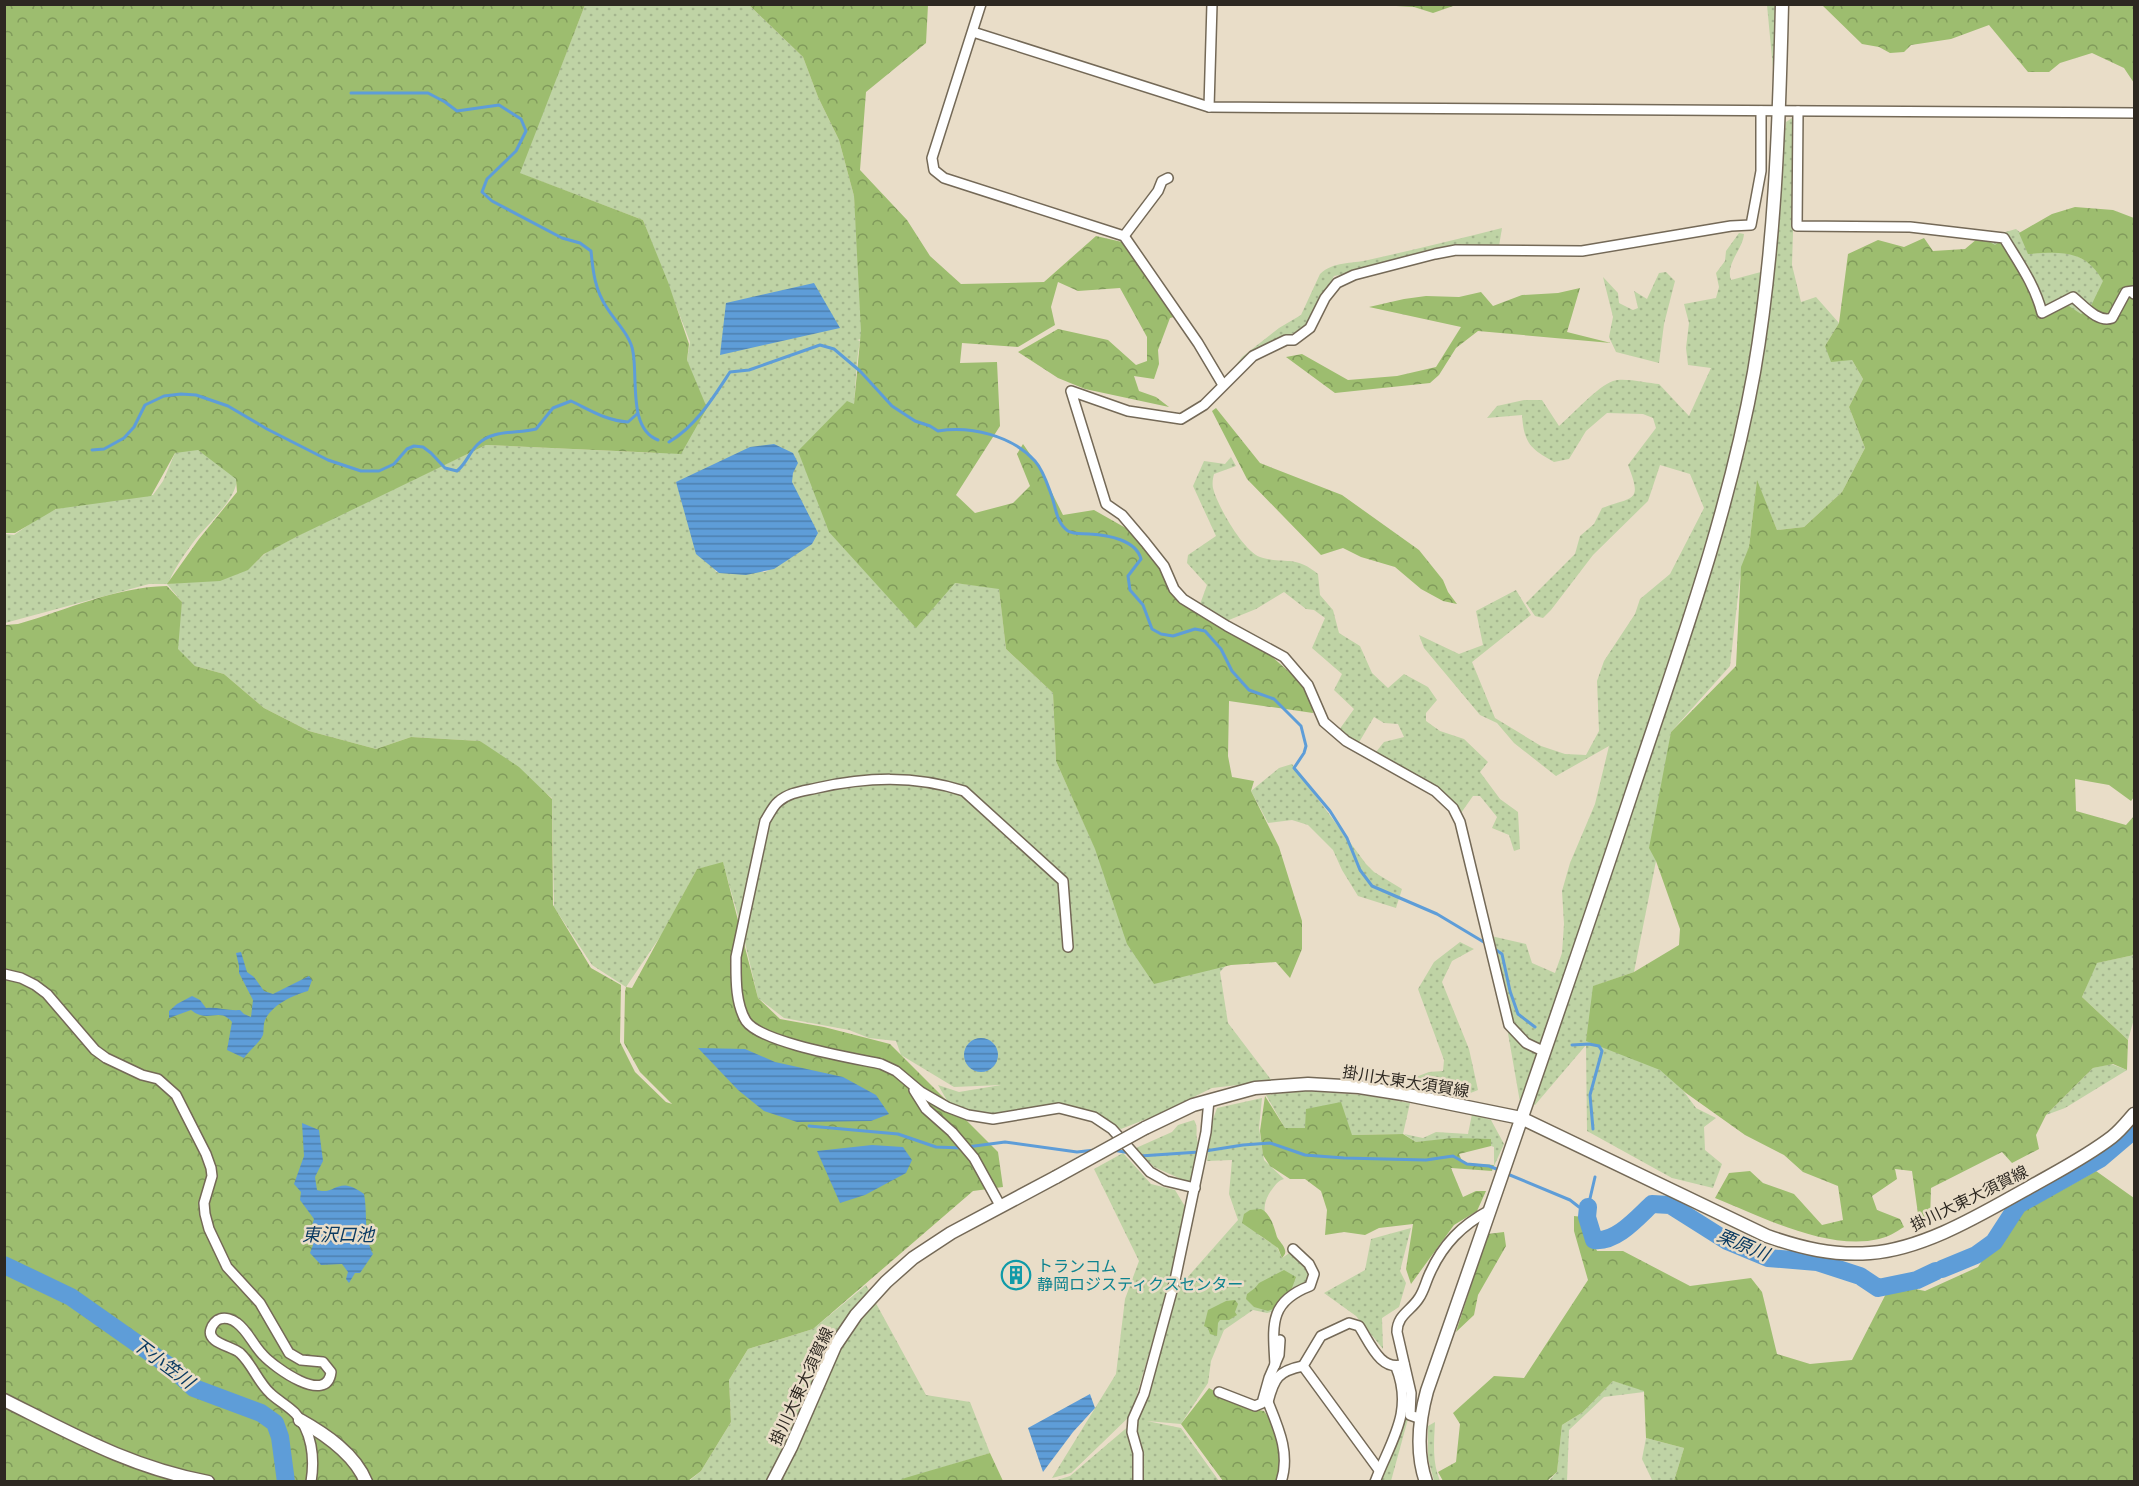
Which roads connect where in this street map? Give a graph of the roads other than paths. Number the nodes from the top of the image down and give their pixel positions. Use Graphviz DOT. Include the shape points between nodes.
graph roads {
  1 [pos="981,4"];
  2 [pos="1212,4"];
  3 [pos="1782,4"];
  4 [pos="973,32"];
  5 [pos="1209,107"];
  6 [pos="1761,111"];
  7 [pos="1779,111"];
  8 [pos="1798,111"];
  9 [pos="2134,113"];
  10 [pos="1168,178"];
  11 [pos="1125,236"];
  12 [pos="2134,294"];
  13 [pos="1223,385"];
  14 [pos="1068,947"];
  15 [pos="4,975"];
  16 [pos="1545,1052"];
  17 [pos="910,1083"];
  18 [pos="1209,1100"];
  19 [pos="2134,1114"];
  20 [pos="1521,1118"];
  21 [pos="1195,1188"];
  22 [pos="1001,1207"];
  23 [pos="1490,1210"];
  24 [pos="1293,1249"];
  25 [pos="1280,1340"];
  26 [pos="1275,1365"];
  27 [pos="1303,1366"];
  28 [pos="1400,1366"];
  29 [pos="1219,1392"];
  30 [pos="1266,1398"];
  31 [pos="4,1400"];
  32 [pos="1421,1419"];
  33 [pos="300,1420"];
  34 [pos="1379,1470"];
  35 [pos="208,1482"];
  36 [pos="311,1482"];
  37 [pos="366,1482"];
  38 [pos="774,1482"];
  39 [pos="1138,1482"];
  40 [pos="1281,1482"];
  41 [pos="1375,1482"];
  42 [pos="1426,1482"];
  1 -- 4 [label="street"];
  2 -- 5 [label="street"];
  3 -- 7 [label="street"];
  4 -- 5 [label="street"];
  4 -- 11 [label="street" via="935,147 934,170 944,178"];
  5 -- 6 [label="street"];
  6 -- 7 [label="street"];
  6 -- 13 [label="street" via="1761,171 1751,225 1582,251 1456,250 1354,275 1336,283 1310,328 1294,340 1253,356"];
  7 -- 8 [label="street"];
  7 -- 16 [label="street" via="1770,259 1754,371 1725,502 1683,640"];
  8 -- 9 [label="street"];
  8 -- 12 [label="street" via="1797,226 1910,227 2004,238 2026,272 2042,313 2073,297 2108,320 2126,292"];
  10 -- 11 [label="street"];
  11 -- 13 [label="street"];
  13 -- 16 [label="street" via="1204,405 1181,419 1128,411 1071,391 1106,504 1122,515 1164,566 1174,590 1183,599 1284,657 1308,685 1324,722 1346,741 1435,791 1453,808 1460,822 1509,1025 1526,1043"];
  14 -- 17 [label="street" via="1063,882 964,791 896,779 854,780 793,793 777,802 765,821 736,957 744,1016 765,1035 881,1064"];
  15 -- 33 [label="street" via="21,978 47,994 94,1050 142,1075 158,1078 176,1095 211,1168 205,1214 227,1267 267,1312 289,1353 302,1360 323,1362 329,1367 330,1378 321,1386 310,1385 287,1374 230,1319 218,1320 210,1334 214,1340 241,1353 268,1392"];
  16 -- 20 [label="street"];
  17 -- 21 [label="street" via="947,1107 969,1115 993,1119 1059,1108 1094,1117 1112,1128 1150,1172"];
  17 -- 22 [label="street" via="926,1109 952,1131 974,1158"];
  18 -- 20 [label="street, 掛川大東大須賀線" via="1255,1088 1308,1084 1359,1087"];
  18 -- 21 [label="street"];
  18 -- 22 [label="street, 掛川大東大須賀線, bridge" via="1145,1128"];
  19 -- 20 [label="street, 掛川大東大須賀線" via="2114,1136 2086,1156 1936,1235 1895,1249 1839,1254 1800,1248 1767,1236"];
  20 -- 23 [label="street"];
  21 -- 39 [label="street" via="1175,1280 1144,1394 1133,1419"];
  22 -- 38 [label="street, 掛川大東大須賀線" via="913,1258 856,1315 835,1346"];
  23 -- 28 [label="street" via="1451,1238 1420,1296 1400,1319"];
  23 -- 32 [label="street" via="1427,1391"];
  24 -- 26 [label="street" via="1314,1274 1310,1286 1293,1293 1275,1318"];
  25 -- 26 [label="street"];
  26 -- 30 [label="street"];
  27 -- 28 [label="street" via="1321,1336 1354,1323 1382,1360 1389,1366"];
  27 -- 30 [label="street" via="1277,1377"];
  27 -- 34 [label="street"];
  28 -- 32 [label="street" via="1411,1393 1410,1415"];
  28 -- 34 [label="street" via="1404,1408"];
  29 -- 30 [label="street" via="1255,1406"];
  30 -- 40 [label="street" via="1286,1452"];
  31 -- 35 [label="street" via="142,1466"];
  32 -- 42 [label="street" via="1422,1471"];
  33 -- 36 [label="street" via="314,1456"];
  33 -- 37 [label="street" via="349,1455"];
  34 -- 41 [label="street"];
}
